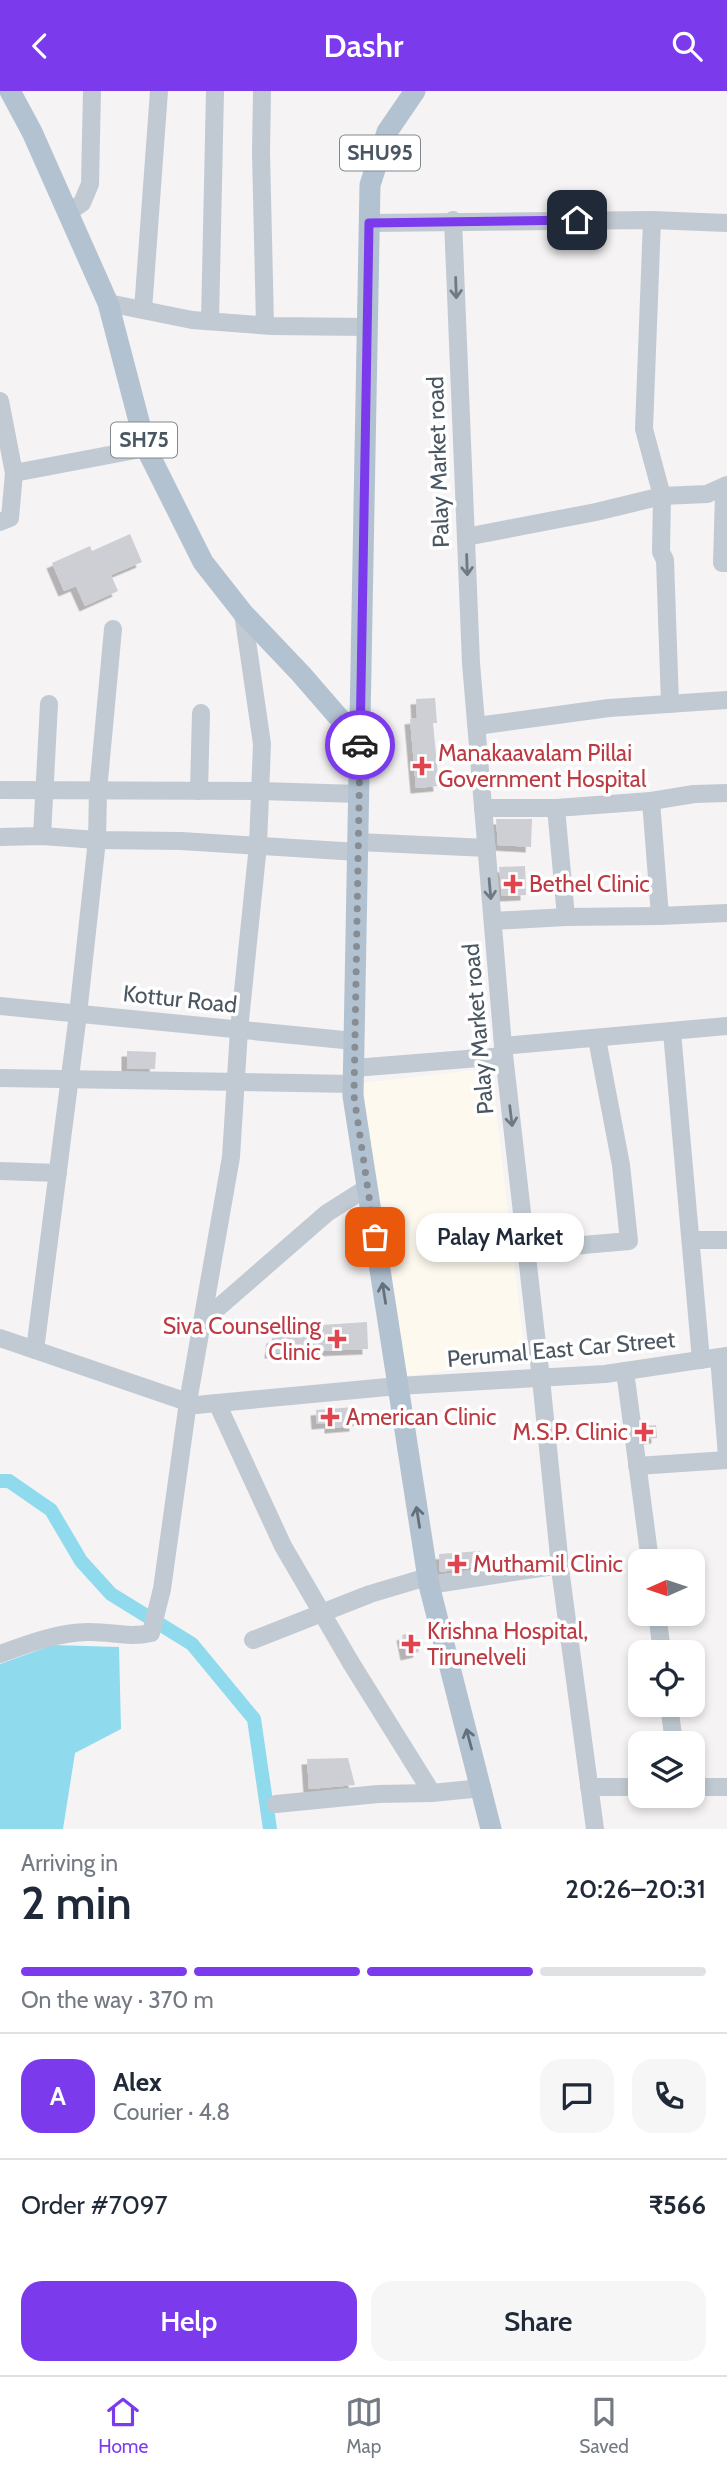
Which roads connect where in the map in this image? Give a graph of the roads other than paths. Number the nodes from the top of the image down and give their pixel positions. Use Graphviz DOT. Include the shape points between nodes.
graph roads {
  1 [pos="10,91"];
  2 [pos="92,91"];
  3 [pos="159,91"];
  4 [pos="215,91"];
  5 [pos="262,91"];
  6 [pos="415,91"];
  7 [pos="68,212"];
  8 [pos="453,220"];
  9 [pos="652,220"];
  10 [pos="369,223"];
  11 [pos="727,223"];
  12 [pos="108,303"];
  13 [pos="143,310"];
  14 [pos="210,321"];
  15 [pos="265,325"];
  16 [pos="367,327"];
  17 [pos="0,401"];
  18 [pos="146,448"];
  19 [pos="14,473"];
  20 [pos="721,492"];
  21 [pos="662,496"];
  22 [pos="0,522"];
  23 [pos="466,537"];
  24 [pos="727,563"];
  25 [pos="243,613"];
  26 [pos="113,629"];
  27 [pos="727,700"];
  28 [pos="49,704"];
  29 [pos="670,704"];
  30 [pos="201,713"];
  31 [pos="477,726"];
  32 [pos="360,742"];
  33 [pos="0,790"];
  34 [pos="45,791"];
  35 [pos="98,791"];
  36 [pos="199,791"];
  37 [pos="260,791"];
  38 [pos="727,793"];
  39 [pos="359,794"];
  40 [pos="651,801"];
  41 [pos="483,808"];
  42 [pos="556,808"];
  43 [pos="42,836"];
  44 [pos="0,837"];
  45 [pos="97,840"];
  46 [pos="258,845"];
  47 [pos="358,847"];
  48 [pos="487,848"];
  49 [pos="727,913"];
  50 [pos="660,916"];
  51 [pos="566,917"];
  52 [pos="493,921"];
  53 [pos="0,1006"];
  54 [pos="78,1014"];
  55 [pos="727,1026"];
  56 [pos="239,1030"];
  57 [pos="672,1032"];
  58 [pos="597,1039"];
  59 [pos="355,1041"];
  60 [pos="503,1051"];
  61 [pos="354,1076"];
  62 [pos="0,1078"];
  63 [pos="70,1079"];
  64 [pos="236,1084"];
  65 [pos="0,1171"];
  66 [pos="58,1173"];
  67 [pos="368,1187"];
  68 [pos="691,1240"];
  69 [pos="727,1240"];
  70 [pos="526,1250"];
  71 [pos="204,1320"];
  72 [pos="0,1338"];
  73 [pos="35,1350"];
  74 [pos="716,1358"];
  75 [pos="625,1371"];
  76 [pos="541,1379"];
  77 [pos="398,1386"];
  78 [pos="188,1402"];
  79 [pos="217,1403"];
  80 [pos="727,1458"];
  81 [pos="637,1466"];
  82 [pos="648,1549"];
  83 [pos="559,1565"];
  84 [pos="428,1581"];
  85 [pos="322,1612"];
  86 [pos="253,1640"];
  87 [pos="0,1654"];
  88 [pos="589,1787"];
  89 [pos="628,1787"];
  90 [pos="705,1787"];
  91 [pos="727,1787"];
  92 [pos="482,1789"];
  93 [pos="432,1793"];
  94 [pos="276,1804"];
  95 [pos="491,1829"];
  96 [pos="595,1829"];
  1 -- 7 [label="main road, SH75"];
  2 -- 7 [label="street" via="90,184 82,203"];
  3 -- 13 [label="street"];
  4 -- 14 [label="street"];
  5 -- 15 [label="street"];
  6 -- 10 [label="main road, SHU95" via="387,132 370,185"];
  7 -- 12 [label="main road, SH75"];
  8 -- 9 [label="street"];
  8 -- 10 [label="street"];
  8 -- 23 [label="street, Palay Market road, one-way"];
  9 -- 11 [label="street"];
  9 -- 21 [label="street" via="644,429"];
  10 -- 16 [label="main road, SHU95"];
  12 -- 13 [label="street"];
  12 -- 18 [label="main road, SH75"];
  13 -- 14 [label="street"];
  14 -- 15 [label="street"];
  15 -- 16 [label="street"];
  16 -- 32 [label="main road, SHU95"];
  17 -- 19 [label="street"];
  18 -- 19 [label="street"];
  18 -- 25 [label="main road, SH75" via="203,562"];
  19 -- 22 [label="street" via="10,518"];
  20 -- 21 [label="street"];
  20 -- 24 [label="street" via="722,563"];
  21 -- 23 [label="street"];
  21 -- 29 [label="street"];
  23 -- 31 [label="street, Palay Market road, one-way"];
  25 -- 32 [label="main road, SH75"];
  25 -- 37 [label="street" via="262,744"];
  26 -- 35 [label="street"];
  27 -- 29 [label="street"];
  28 -- 34 [label="street"];
  29 -- 31 [label="street"];
  30 -- 36 [label="street"];
  31 -- 41 [label="street, Palay Market road"];
  32 -- 39 [label="main road, SHU95"];
  33 -- 34 [label="street"];
  34 -- 35 [label="street"];
  34 -- 43 [label="street"];
  35 -- 36 [label="street"];
  35 -- 45 [label="street"];
  36 -- 37 [label="street"];
  37 -- 39 [label="street"];
  37 -- 46 [label="street"];
  38 -- 40 [label="street"];
  39 -- 47 [label="main road, SHU95"];
  40 -- 42 [label="street"];
  40 -- 50 [label="street"];
  41 -- 42 [label="street"];
  41 -- 48 [label="street, Palay Market road"];
  42 -- 51 [label="street"];
  43 -- 44 [label="street"];
  43 -- 45 [label="street"];
  45 -- 46 [label="street"];
  45 -- 54 [label="street"];
  46 -- 47 [label="street"];
  46 -- 56 [label="street"];
  47 -- 48 [label="street"];
  47 -- 59 [label="main road, SHU95"];
  48 -- 52 [label="street, Palay Market road, one-way"];
  49 -- 50 [label="street"];
  50 -- 51 [label="street"];
  51 -- 52 [label="street"];
  52 -- 60 [label="street, Palay Market road"];
  53 -- 54 [label="street, Kottur Road"];
  54 -- 56 [label="street, Kottur Road"];
  54 -- 63 [label="street"];
  55 -- 57 [label="street"];
  56 -- 59 [label="street, Kottur Road"];
  56 -- 64 [label="street"];
  57 -- 58 [label="street"];
  57 -- 68 [label="street"];
  58 -- 60 [label="street"];
  58 -- 70 [label="street" via="621,1165 629,1241"];
  59 -- 61 [label="main road, SHU95"];
  60 -- 61 [label="street"];
  60 -- 70 [label="street, Palay Market road, one-way"];
  61 -- 64 [label="street"];
  61 -- 67 [label="main road, SHU95"];
  62 -- 63 [label="street"];
  63 -- 64 [label="street"];
  63 -- 66 [label="street"];
  64 -- 71 [label="street" via="231,1157"];
  65 -- 66 [label="street"];
  66 -- 73 [label="street"];
  67 -- 71 [label="street" via="327,1213"];
  77 -- 67 [label="main road, SHU95, one-way"];
  68 -- 69 [label="street"];
  68 -- 74 [label="street"];
  70 -- 76 [label="street, Palay Market road"];
  71 -- 78 [label="street"];
  72 -- 73 [label="street, Perumal East Car Street"];
  73 -- 78 [label="street, Perumal East Car Street"];
  74 -- 75 [label="street, Perumal East Car Street"];
  74 -- 80 [label="street"];
  75 -- 76 [label="street, Perumal East Car Street"];
  75 -- 81 [label="street"];
  76 -- 77 [label="street, Perumal East Car Street"];
  76 -- 83 [label="street, Palay Market road"];
  77 -- 79 [label="street, Perumal East Car Street"];
  84 -- 77 [label="main road, SHU95, one-way"];
  78 -- 79 [label="street, Perumal East Car Street"];
  78 -- 87 [label="street" via="162,1589 151,1633 89,1632 34,1641"];
  79 -- 85 [label="street" via="283,1546"];
  80 -- 81 [label="street"];
  81 -- 82 [label="street"];
  83 -- 84 [label="street"];
  83 -- 88 [label="street, Palay Market road"];
  84 -- 85 [label="street"];
  92 -- 84 [label="main road, SHU95, one-way"];
  85 -- 86 [label="street"];
  85 -- 93 [label="street"];
  88 -- 89 [label="street"];
  88 -- 96 [label="street, Palay Market road"];
  90 -- 91 [label="street"];
  92 -- 93 [label="street"];
  92 -- 95 [label="main road, SHU95"];
  93 -- 94 [label="street"];
}
